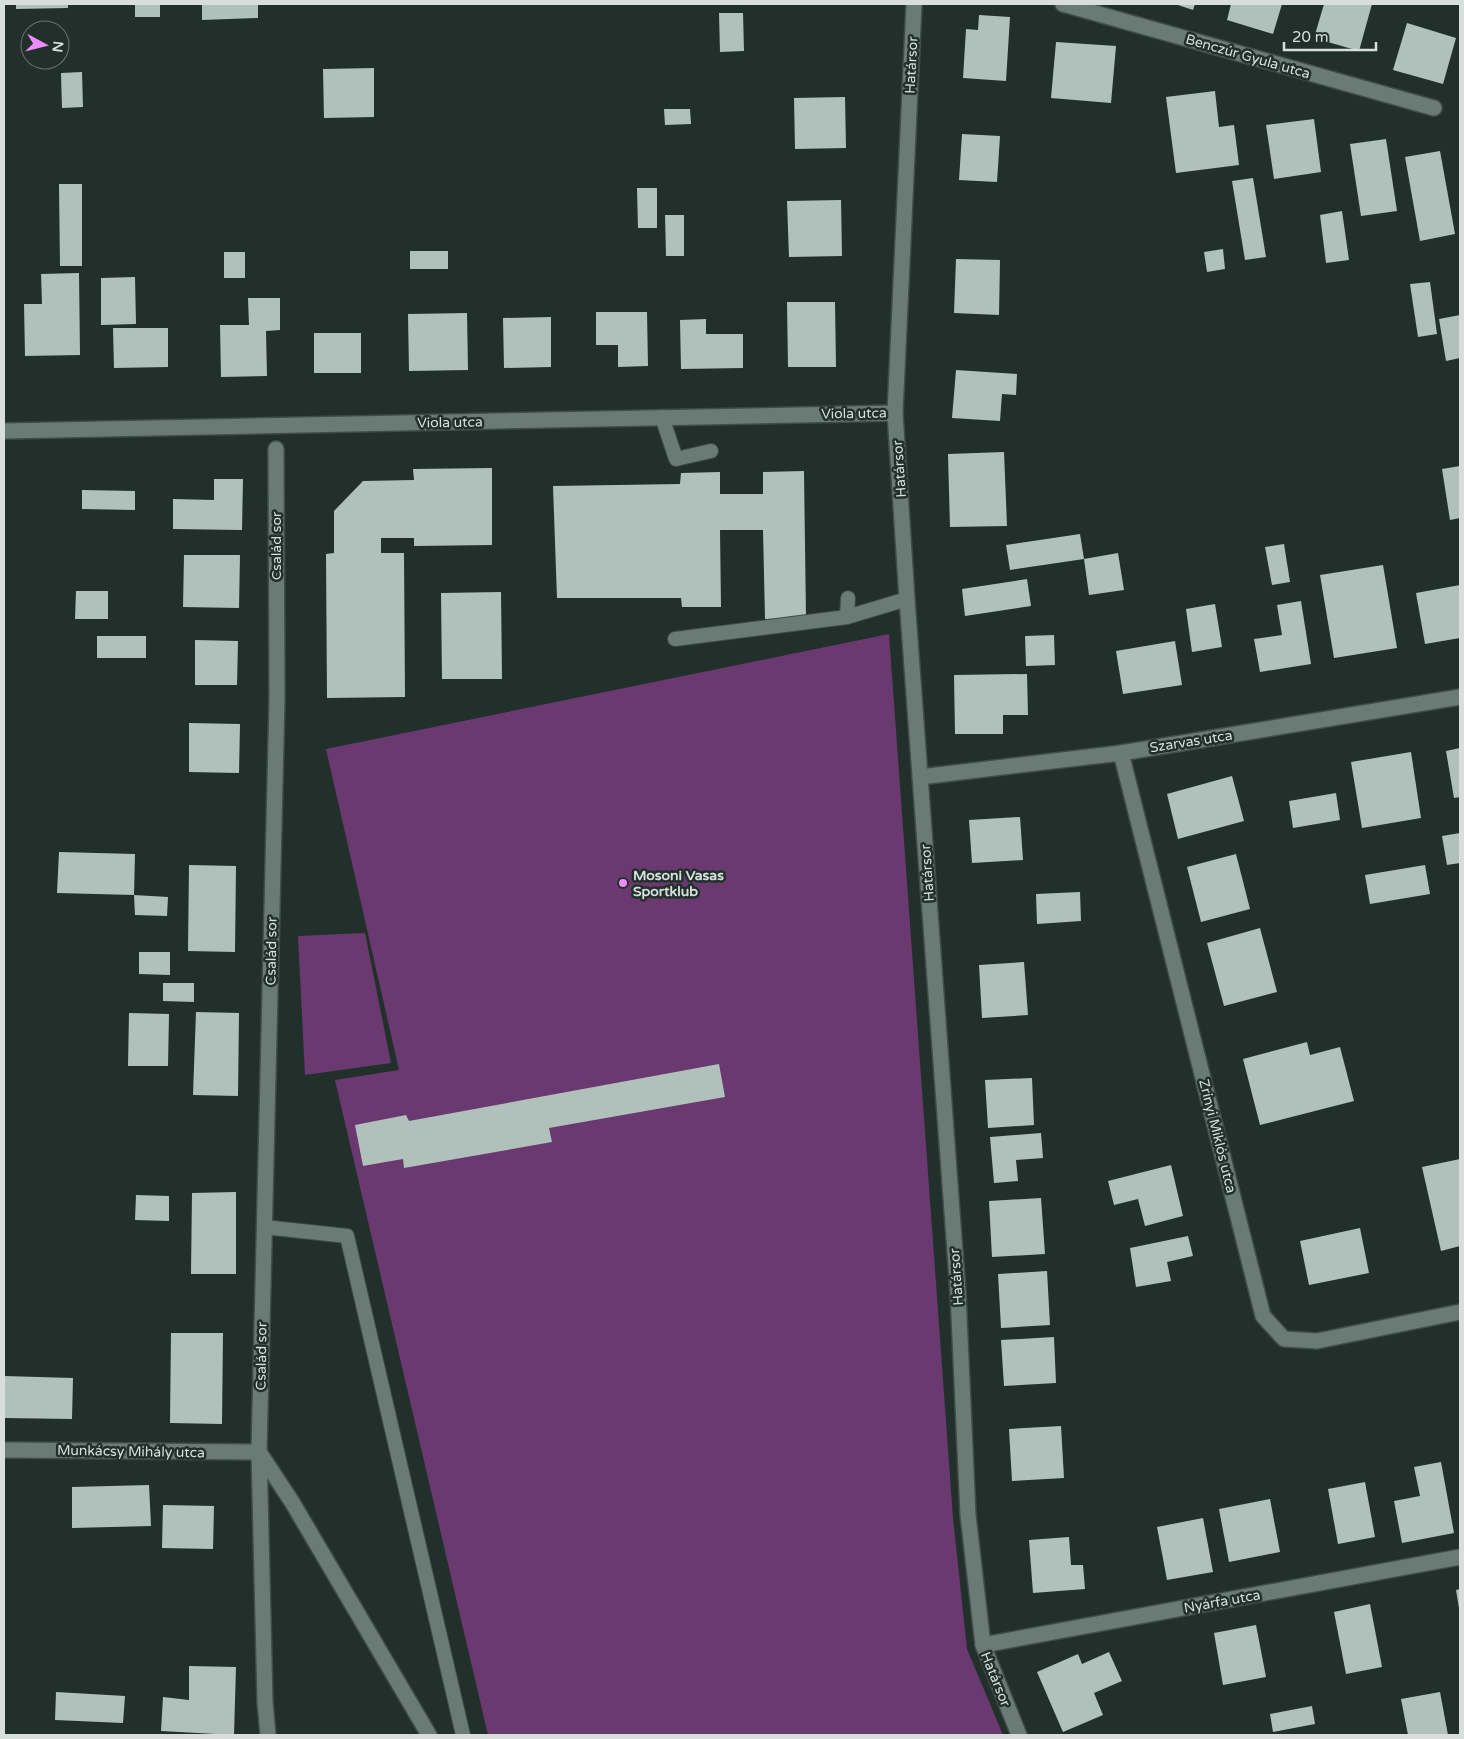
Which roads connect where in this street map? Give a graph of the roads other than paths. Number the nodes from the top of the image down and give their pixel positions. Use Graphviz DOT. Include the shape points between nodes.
graph roads {
  1 [pos="914,4"];
  2 [pos="1063,4"];
  3 [pos="1434,108"];
  4 [pos="895,412"];
  5 [pos="662,417"];
  6 [pos="4,430"];
  7 [pos="276,450"];
  8 [pos="711,451"];
  9 [pos="848,598"];
  10 [pos="907,599"];
  11 [pos="847,617"];
  12 [pos="675,639"];
  13 [pos="1460,697"];
  14 [pos="1121,752"];
  15 [pos="920,776"];
  16 [pos="264,1227"];
  17 [pos="1460,1312"];
  18 [pos="4,1450"];
  19 [pos="259,1452"];
  20 [pos="1460,1557"];
  21 [pos="983,1645"];
  22 [pos="268,1735"];
  23 [pos="429,1735"];
  24 [pos="464,1735"];
  25 [pos="1019,1735"];
  1 -- 4 [label="street, Határsor"];
  2 -- 3 [label="street, Benczúr Gyula utca"];
  4 -- 5 [label="street, Viola utca"];
  4 -- 10 [label="street, Határsor"];
  5 -- 6 [label="street, Viola utca"];
  5 -- 8 [label="lane" via="676,459"];
  7 -- 16 [label="street, Család sor" via="277,699"];
  9 -- 11 [label="lane"];
  10 -- 11 [label="lane"];
  10 -- 15 [label="street, Határsor"];
  11 -- 12 [label="lane"];
  13 -- 14 [label="street, Szarvas utca"];
  14 -- 15 [label="street, Szarvas utca"];
  14 -- 17 [label="street, Zrínyi Miklós utca" via="1263,1316 1284,1339 1317,1341"];
  15 -- 21 [label="street, Határsor" via="958,1293 968,1515"];
  16 -- 19 [label="street, Család sor"];
  16 -- 24 [label="lane" via="347,1236"];
  18 -- 19 [label="street, Munkácsy Mihály utca"];
  19 -- 22 [label="street, Család sor"];
  19 -- 23 [label="street" via="292,1502"];
  20 -- 21 [label="street, Nyárfa utca"];
  21 -- 25 [label="street, Határsor"];
}
